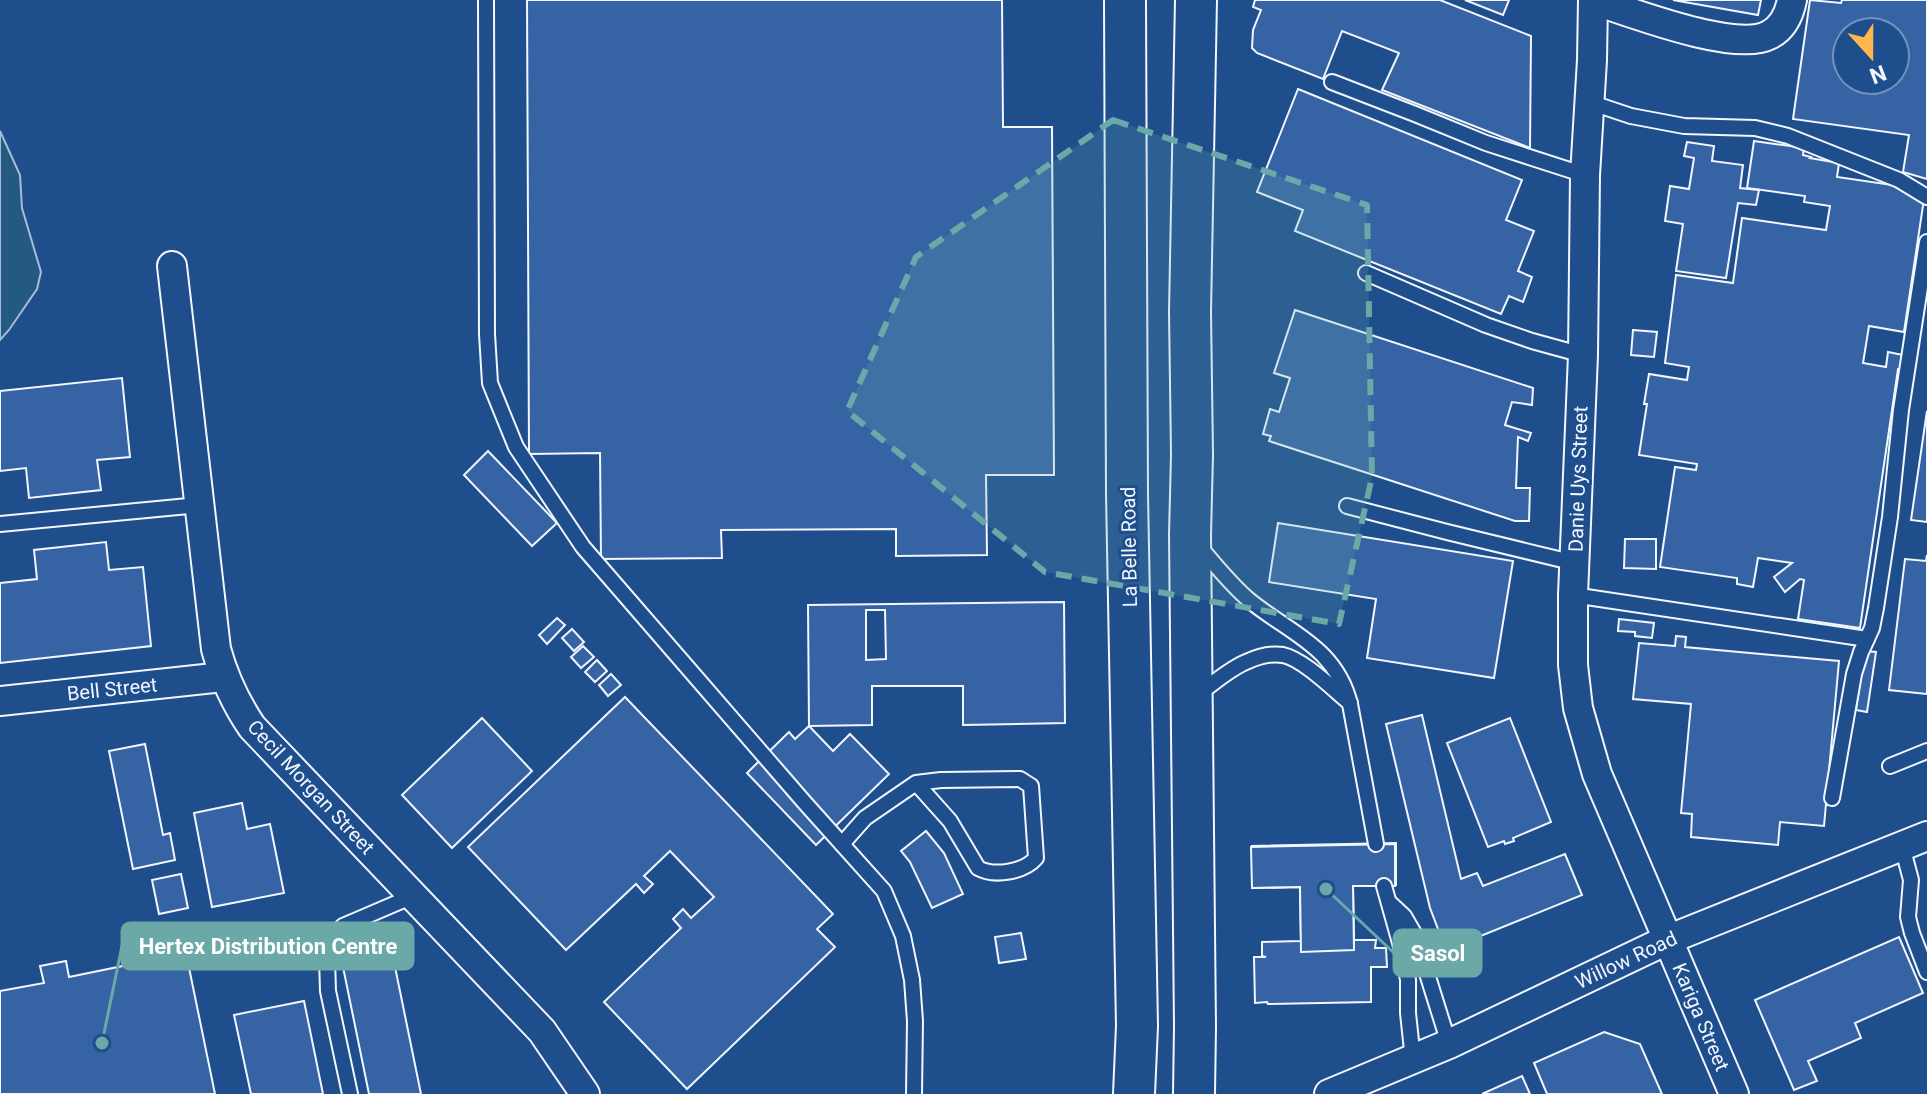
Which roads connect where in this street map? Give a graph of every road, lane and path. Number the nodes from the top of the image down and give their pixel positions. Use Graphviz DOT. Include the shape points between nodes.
graph roads {
  1 [pos="486,0"];
  2 [pos="1105,0"];
  3 [pos="1125,0"];
  4 [pos="1196,0"];
  5 [pos="1593,0"];
  6 [pos="1792,0"];
  7 [pos="1332,82"];
  8 [pos="1589,102"];
  9 [pos="1125,150"];
  10 [pos="1585,175"];
  11 [pos="1927,197"];
  12 [pos="1927,242"];
  13 [pos="172,266"];
  14 [pos="1366,273"];
  15 [pos="1583,355"];
  16 [pos="199,505"];
  17 [pos="1347,506"];
  18 [pos="0,524"];
  19 [pos="1190,535"];
  20 [pos="1575,563"];
  21 [pos="1573,595"];
  22 [pos="1867,639"];
  23 [pos="223,677"];
  24 [pos="1192,698"];
  25 [pos="0,701"];
  26 [pos="1350,704"];
  27 [pos="1927,751"];
  28 [pos="1890,766"];
  29 [pos="916,783"];
  30 [pos="1832,798"];
  31 [pos="1914,841"];
  32 [pos="842,844"];
  33 [pos="1376,844"];
  34 [pos="1384,886"];
  35 [pos="413,896"];
  36 [pos="1388,901"];
  37 [pos="1667,940"];
  38 [pos="1927,972"];
  39 [pos="1449,1044"];
  40 [pos="1413,1060"];
  41 [pos="350,1094"];
  42 [pos="585,1094"];
  43 [pos="914,1094"];
  44 [pos="1134,1094"];
  45 [pos="1194,1094"];
  46 [pos="1329,1094"];
  47 [pos="1734,1094"];
  1 -- 32 [label="lane" via="487,334 490,383 502,414 516,447 583,547"];
  2 -- 9 [label="main road"];
  3 -- 9 [label="main road, La Belle Road"];
  4 -- 19 [label="main road"];
  5 -- 6 [label="street, Danie Uys Street" via="1699,34 1752,40 1782,26"];
  5 -- 8 [label="street, Danie Uys Street"];
  7 -- 10 [label="lane" via="1486,143"];
  8 -- 10 [label="street, Danie Uys Street"];
  8 -- 11 [label="lane" via="1684,126 1755,128 1788,136 1899,180"];
  9 -- 44 [label="main road, La Belle Road"];
  10 -- 15 [label="street, Danie Uys Street"];
  12 -- 22 [label="lane" via="1890,517"];
  13 -- 16 [label="street, Cecil Morgan Street"];
  14 -- 15 [label="lane" via="1486,325"];
  15 -- 20 [label="street, Danie Uys Street"];
  16 -- 18 [label="lane"];
  16 -- 23 [label="street, Cecil Morgan Street"];
  17 -- 20 [label="lane"];
  19 -- 24 [label="main road"];
  19 -- 26 [label="lane" via="1248,599 1320,652 1340,675"];
  20 -- 21 [label="street, Danie Uys Street"];
  21 -- 22 [label="lane"];
  21 -- 37 [label="street, Danie Uys Street" via="1578,708 1597,774"];
  22 -- 30 [label="lane" via="1854,674"];
  23 -- 25 [label="street, Bell Street"];
  23 -- 35 [label="street, Cecil Morgan Street" via="252,727"];
  24 -- 26 [label="lane" via="1245,662 1281,655 1318,676"];
  24 -- 45 [label="main road"];
  26 -- 33 [label="lane"];
  27 -- 28 [label="lane"];
  29 -- 29 [label="lane" via="1028,783 1036,858 1011,871 984,872"];
  29 -- 32 [label="lane" via="872,813"];
  31 -- 37 [label="street, Willow Road"];
  31 -- 38 [label="lane" via="1908,917"];
  32 -- 43 [label="lane" via="884,891 903,936 915,1021"];
  34 -- 36 [label="lane"];
  35 -- 41 [label="lane" via="343,926 331,939 328,991"];
  35 -- 42 [label="street, Cecil Morgan Street" via="542,1031"];
  36 -- 39 [label="lane" via="1415,935"];
  36 -- 40 [label="lane" via="1408,980"];
  37 -- 39 [label="street, Willow Road"];
  37 -- 47 [label="street, Kariga Street"];
  39 -- 40 [label="street, Willow Road"];
  40 -- 46 [label="street, Willow Road"];
}
